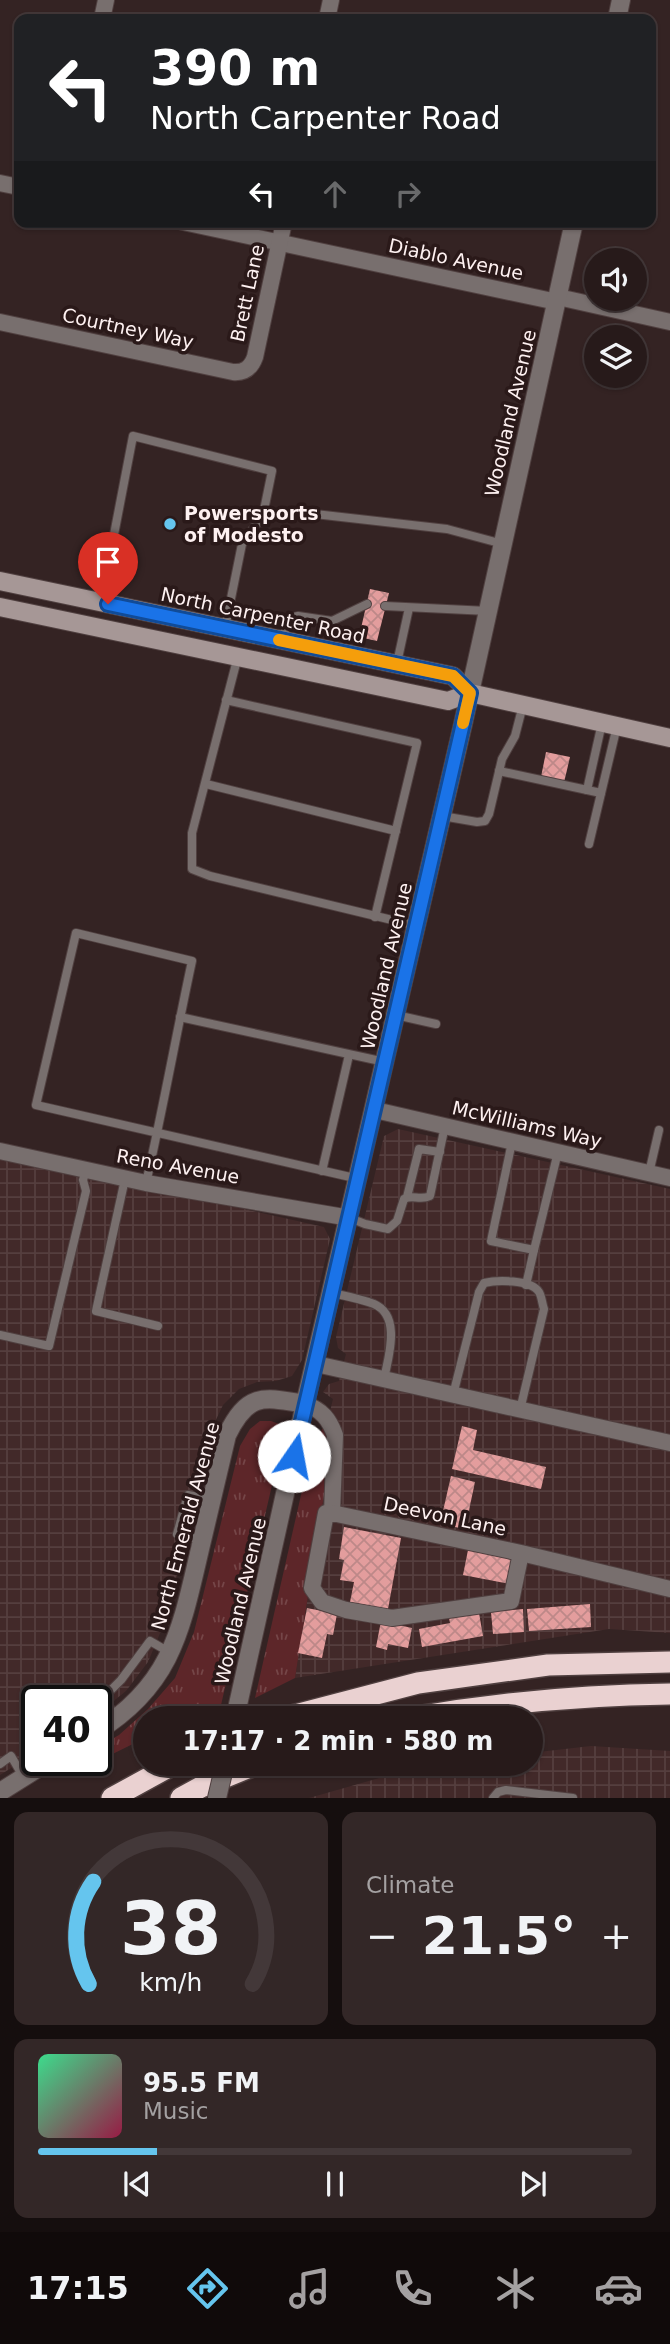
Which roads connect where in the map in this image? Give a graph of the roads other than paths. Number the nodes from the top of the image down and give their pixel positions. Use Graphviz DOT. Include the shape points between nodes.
graph roads {
  1 [pos="211,228"];
  2 [pos="283,228"];
  3 [pos="572,228"];
  4 [pos="280,243"];
  5 [pos="557,300"];
  6 [pos="0,322"];
  7 [pos="670,322"];
  8 [pos="247,369"];
  9 [pos="306,513"];
  10 [pos="503,544"];
  11 [pos="2,582"];
  12 [pos="108,604"];
  13 [pos="367,604"];
  14 [pos="385,606"];
  15 [pos="0,607"];
  16 [pos="409,608"];
  17 [pos="488,611"];
  18 [pos="83,624"];
  19 [pos="217,627"];
  20 [pos="281,640"];
  21 [pos="238,656"];
  22 [pos="397,664"];
  23 [pos="470,693"];
  24 [pos="226,700"];
  25 [pos="523,705"];
  26 [pos="610,724"];
  27 [pos="670,738"];
  28 [pos="499,771"];
  29 [pos="206,784"];
  30 [pos="587,790"];
  31 [pos="601,793"];
  32 [pos="442,816"];
  33 [pos="396,831"];
  34 [pos="589,844"];
  35 [pos="375,917"];
  36 [pos="417,926"];
  37 [pos="396,1015"];
  38 [pos="180,1017"];
  39 [pos="436,1024"];
  40 [pos="349,1055"];
  41 [pos="386,1062"];
  42 [pos="375,1110"];
  43 [pos="445,1126"];
  44 [pos="659,1130"];
  45 [pos="157,1131"];
  46 [pos="512,1142"];
  47 [pos="0,1151"];
  48 [pos="440,1152"];
  49 [pos="558,1152"];
  50 [pos="86,1170"];
  51 [pos="322,1171"];
  52 [pos="649,1173"];
  53 [pos="125,1178"];
  54 [pos="670,1178"];
  55 [pos="359,1179"];
  56 [pos="146,1183"];
  57 [pos="407,1197"];
  58 [pos="350,1218"];
  59 [pos="534,1250"];
  60 [pos="526,1284"];
  61 [pos="332,1293"];
  62 [pos="158,1326"];
  63 [pos="0,1335"];
  64 [pos="316,1364"];
  65 [pos="384,1379"];
  66 [pos="453,1395"];
  67 [pos="305,1404"];
  68 [pos="520,1410"];
  69 [pos="670,1443"];
  70 [pos="212,1500"];
  71 [pos="331,1513"];
  72 [pos="202,1540"];
  73 [pos="521,1553"];
  74 [pos="670,1589"];
  75 [pos="172,1653"];
  76 [pos="670,1662"];
  77 [pos="670,1694"];
  78 [pos="238,1706"];
  79 [pos="331,1706"];
  80 [pos="479,1706"];
  81 [pos="117,1720"];
  82 [pos="112,1723"];
  83 [pos="0,1764"];
  84 [pos="27,1776"];
  85 [pos="152,1776"];
  86 [pos="222,1776"];
  87 [pos="230,1776"];
  88 [pos="24,1778"];
  89 [pos="0,1792"];
  90 [pos="112,1798"];
  91 [pos="181,1798"];
  92 [pos="217,1798"];
  93 [pos="493,1798"];
  94 [pos="573,1798"];
  1 -- 4 [label="street, Diablo Avenue"];
  2 -- 4 [label="street, Brett Lane"];
  3 -- 5 [label="street, Woodland Avenue"];
  4 -- 5 [label="street, Diablo Avenue"];
  4 -- 8 [label="street, Brett Lane" via="255,358"];
  5 -- 7 [label="street, Diablo Avenue"];
  5 -- 10 [label="street, Woodland Avenue"];
  6 -- 8 [label="street, Courtney Way" via="233,372"];
  9 -- 10 [label="lane" via="447,529"];
  10 -- 17 [label="street, Woodland Avenue"];
  11 -- 12 [label="main road, North Carpenter Road"];
  12 -- 19 [label="main road, North Carpenter Road"];
  12 -- 19 [label="lane" via="112,545 132,436 272,471 263,515 242,544"];
  13 -- 20 [label="lane" via="332,621 298,615 290,618"];
  14 -- 16 [label="lane"];
  15 -- 18 [label="main road, North Carpenter Road"];
  16 -- 17 [label="lane"];
  16 -- 22 [label="lane"];
  17 -- 23 [label="street, Woodland Avenue"];
  18 -- 19 [label="main road" via="86,617 96,615 170,632"];
  18 -- 21 [label="main road, North Carpenter Road"];
  19 -- 20 [label="main road, North Carpenter Road"];
  20 -- 22 [label="main road, North Carpenter Road"];
  21 -- 23 [label="main road, North Carpenter Road" via="448,701"];
  21 -- 24 [label="lane"];
  22 -- 23 [label="main road, North Carpenter Road" via="453,676"];
  23 -- 25 [label="main road, North Carpenter Road"];
  23 -- 32 [label="street, Woodland Avenue"];
  24 -- 29 [label="lane"];
  24 -- 33 [label="lane" via="417,743"];
  25 -- 26 [label="main road, North Carpenter Road"];
  25 -- 28 [label="lane"];
  26 -- 27 [label="main road, North Carpenter Road"];
  26 -- 30 [label="lane"];
  26 -- 31 [label="lane"];
  28 -- 30 [label="lane"];
  28 -- 32 [label="lane" via="485,821"];
  29 -- 33 [label="lane"];
  29 -- 35 [label="lane" via="192,833 192,869"];
  30 -- 31 [label="lane"];
  31 -- 34 [label="lane"];
  32 -- 36 [label="street, Woodland Avenue"];
  33 -- 35 [label="lane"];
  35 -- 36 [label="lane"];
  36 -- 37 [label="street, Woodland Avenue"];
  37 -- 39 [label="lane"];
  37 -- 41 [label="street, Woodland Avenue"];
  38 -- 40 [label="lane"];
  38 -- 45 [label="lane"];
  38 -- 45 [label="lane" via="192,961 76,933 36,1105"];
  40 -- 41 [label="lane"];
  40 -- 51 [label="lane"];
  41 -- 42 [label="street, Woodland Avenue"];
  42 -- 43 [label="street, McWilliams Way"];
  42 -- 55 [label="street, Woodland Avenue"];
  43 -- 46 [label="street, McWilliams Way"];
  43 -- 48 [label="lane"];
  44 -- 52 [label="lane"];
  45 -- 51 [label="lane"];
  45 -- 56 [label="lane"];
  46 -- 49 [label="street, McWilliams Way"];
  46 -- 59 [label="lane" via="491,1241"];
  47 -- 50 [label="street, Reno Avenue"];
  48 -- 57 [label="lane" via="430,1196"];
  48 -- 57 [label="lane" via="419,1149"];
  49 -- 52 [label="street, McWilliams Way"];
  49 -- 59 [label="lane"];
  50 -- 53 [label="street, Reno Avenue"];
  50 -- 63 [label="lane" via="86,1191 49,1346"];
  51 -- 55 [label="lane"];
  52 -- 54 [label="street, McWilliams Way"];
  53 -- 56 [label="street, Reno Avenue"];
  53 -- 62 [label="lane" via="96,1311"];
  55 -- 58 [label="street, Woodland Avenue"];
  56 -- 58 [label="street, Reno Avenue"];
  57 -- 58 [label="lane" via="401,1202 397,1221 388,1229"];
  58 -- 61 [label="street, Woodland Avenue"];
  59 -- 60 [label="lane"];
  60 -- 66 [label="lane" via="484,1283"];
  60 -- 68 [label="lane" via="540,1293 544,1309"];
  61 -- 64 [label="street, Woodland Avenue"];
  61 -- 65 [label="lane" via="382,1309 391,1334"];
  64 -- 65 [label="street"];
  64 -- 67 [label="street, Woodland Avenue"];
  65 -- 66 [label="street"];
  66 -- 68 [label="street"];
  67 -- 70 [label="street, North Emerald Avenue" via="271,1398 240,1412 227,1435"];
  67 -- 71 [label="street" via="323,1413 335,1435"];
  67 -- 78 [label="street, Woodland Avenue"];
  68 -- 69 [label="street"];
  70 -- 72 [label="street, North Emerald Avenue"];
  70 -- 72 [label="lane" via="188,1495 177,1534"];
  71 -- 73 [label="street, Deevon Lane"];
  71 -- 73 [label="street" via="326,1513 312,1588 322,1602 346,1610 392,1618 511,1601"];
  72 -- 75 [label="street, North Emerald Avenue"];
  73 -- 74 [label="street, Deevon Lane"];
  75 -- 81 [label="street, North Emerald Avenue" via="142,1696"];
  75 -- 81 [label="lane" via="150,1641 104,1697"];
  76 -- 79 [label="highway" via="548,1665 429,1681"];
  77 -- 80 [label="highway"];
  81 -- 82 [label="street, North Emerald Avenue"];
  83 -- 88 [label="lane" via="11,1756"];
  84 -- 88 [label="street"];
  85 -- 90 [label="highway"];
  86 -- 92 [label="street, bridge"];
  87 -- 91 [label="highway"];
  88 -- 89 [label="street"];
  93 -- 94 [label="lane" via="506,1790"];
}
